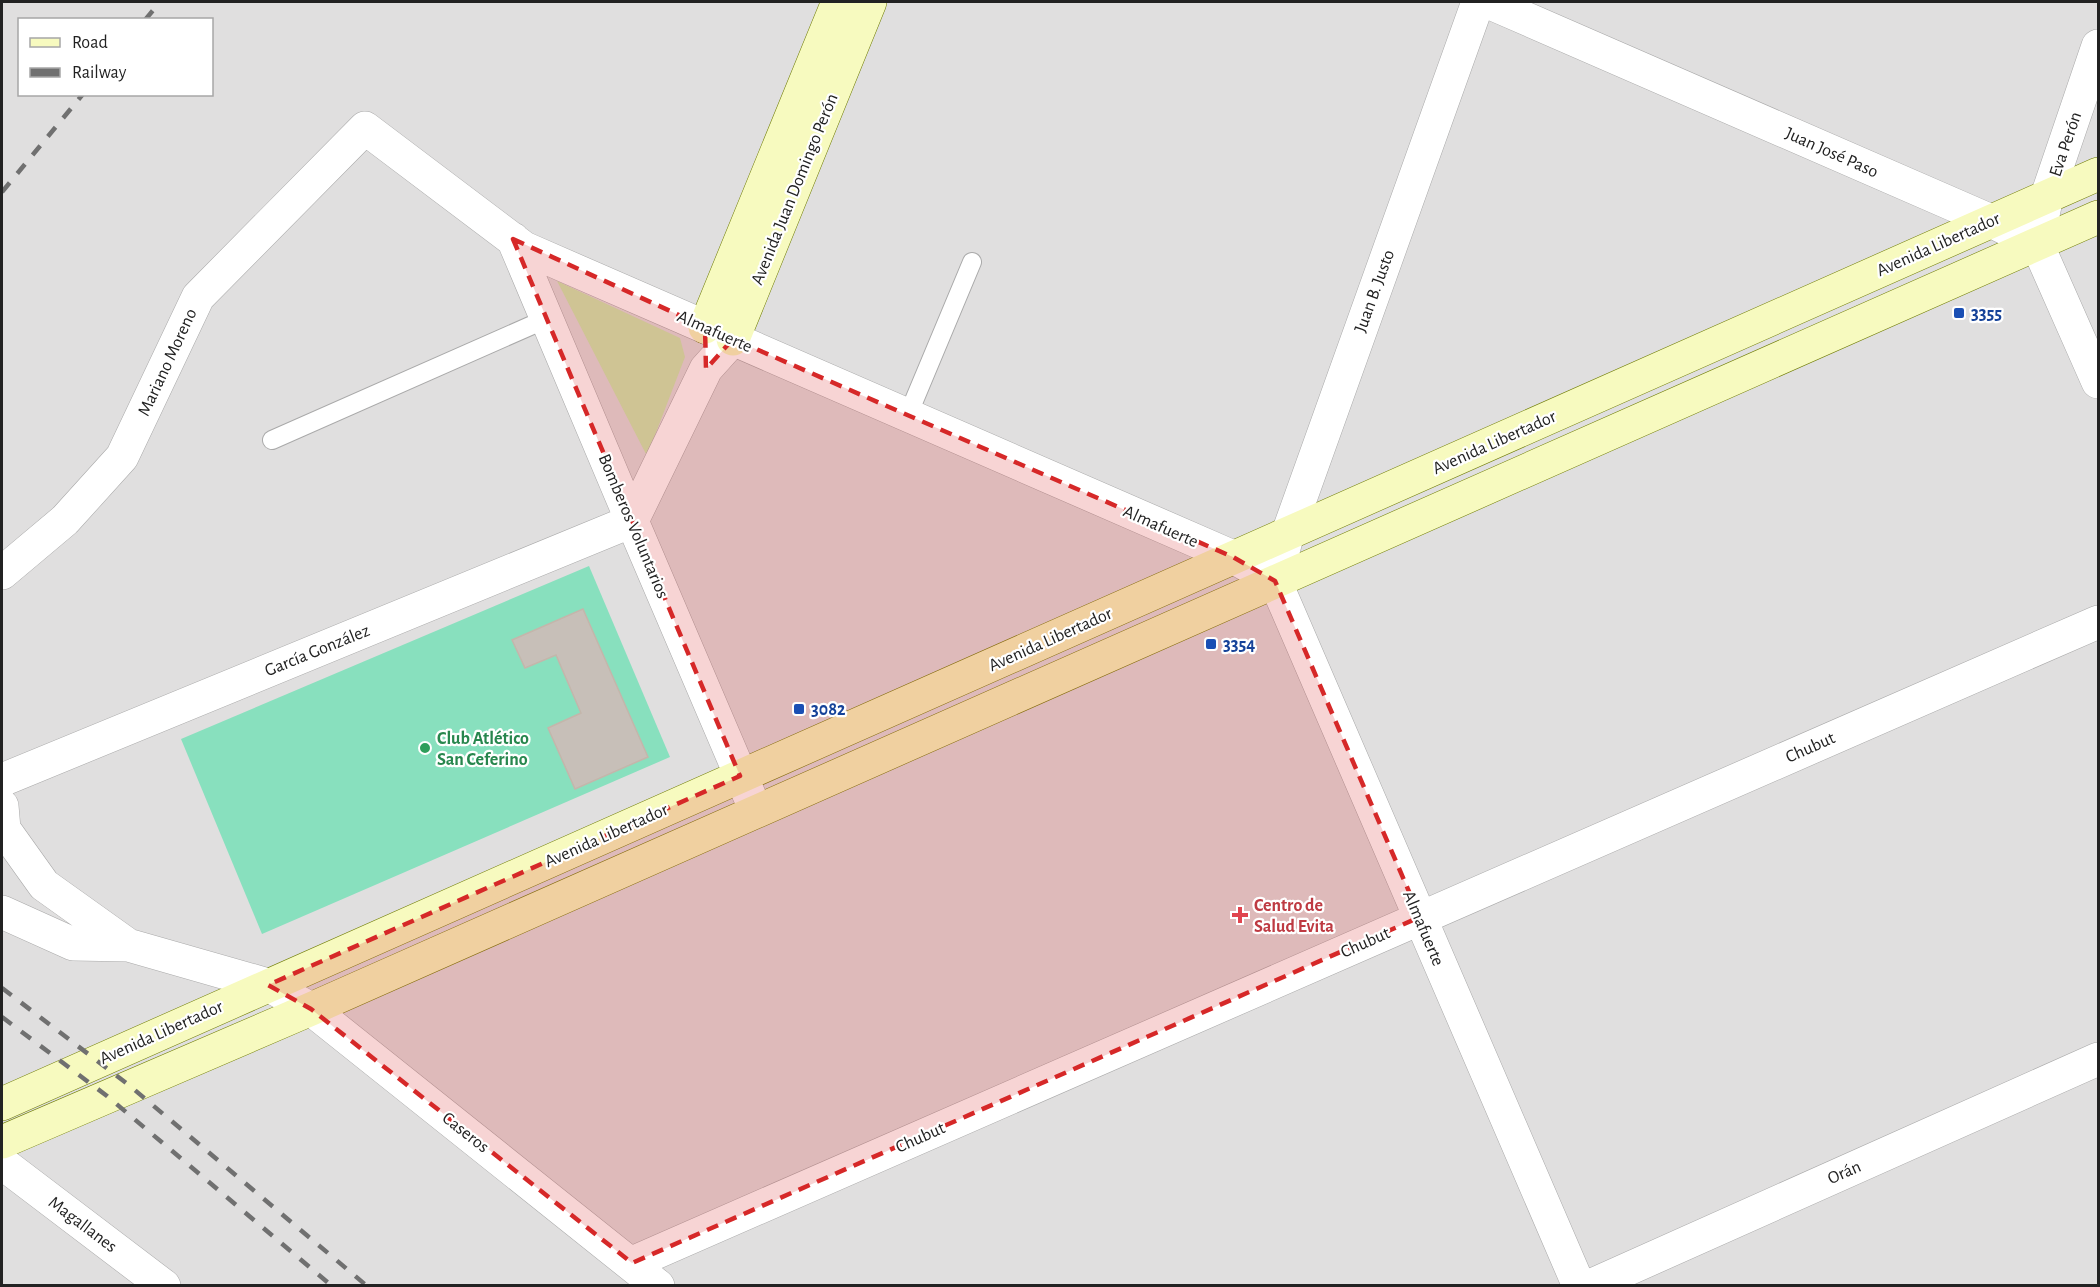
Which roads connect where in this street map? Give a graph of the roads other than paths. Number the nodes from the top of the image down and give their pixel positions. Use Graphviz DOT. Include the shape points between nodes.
graph roads {
  1 [pos="838,2"];
  2 [pos="870,2"];
  3 [pos="1478,2"];
  4 [pos="1488,2"];
  5 [pos="2098,46"];
  6 [pos="365,128"];
  7 [pos="2098,174"];
  8 [pos="2047,196"];
  9 [pos="2098,217"];
  10 [pos="1990,221"];
  11 [pos="513,239"];
  12 [pos="2037,244"];
  13 [pos="972,262"];
  14 [pos="546,319"];
  15 [pos="719,333"];
  16 [pos="2098,382"];
  17 [pos="908,415"];
  18 [pos="272,440"];
  19 [pos="632,521"];
  20 [pos="1288,533"];
  21 [pos="1233,557"];
  22 [pos="2,573"];
  23 [pos="1275,581"];
  24 [pos="2098,622"];
  25 [pos="740,776"];
  26 [pos="2,780"];
  27 [pos="2,806"];
  28 [pos="756,812"];
  29 [pos="2,912"];
  30 [pos="1420,917"];
  31 [pos="128,945"];
  32 [pos="268,985"];
  33 [pos="311,1009"];
  34 [pos="2098,1059"];
  35 [pos="2,1104"];
  36 [pos="2,1142"];
  37 [pos="2,1163"];
  38 [pos="632,1263"];
  39 [pos="164,1286"];
  40 [pos="658,1286"];
  41 [pos="1579,1286"];
  42 [pos="1590,1286"];
  1 -- 15 [label="main road, Avenida Juan Domingo Perón"];
  2 -- 15 [label="main road, Avenida Juan Domingo Perón"];
  3 -- 20 [label="street, Juan B. Justo"];
  4 -- 10 [label="street, Juan José Paso"];
  5 -- 8 [label="street, Eva Perón"];
  6 -- 11 [label="street, Almafuerte"];
  6 -- 22 [label="street, Mariano Moreno" via="198,297 122,457 65,520"];
  7 -- 8 [label="main road, Avenida Libertador"];
  8 -- 10 [label="main road, Avenida Libertador"];
  8 -- 12 [label="street, Eva Perón"];
  9 -- 12 [label="main road, Avenida Libertador"];
  10 -- 12 [label="street, Juan José Paso"];
  10 -- 20 [label="main road, Avenida Libertador"];
  11 -- 14 [label="street, Bomberos Voluntarios"];
  11 -- 15 [label="street, Almafuerte" via="524,248"];
  12 -- 16 [label="street"];
  12 -- 23 [label="main road, Avenida Libertador"];
  13 -- 17 [label="lane"];
  14 -- 18 [label="lane"];
  14 -- 19 [label="street, Bomberos Voluntarios"];
  15 -- 17 [label="street, Almafuerte"];
  15 -- 19 [label="street, Avenida Juan Domingo Perón" via="706,369"];
  17 -- 21 [label="street, Almafuerte"];
  19 -- 25 [label="street, Bomberos Voluntarios"];
  19 -- 26 [label="street, García González"];
  20 -- 21 [label="main road, Avenida Libertador"];
  20 -- 23 [label="street, Juan B. Justo"];
  21 -- 23 [label="street, Almafuerte"];
  21 -- 25 [label="main road, Avenida Libertador"];
  23 -- 28 [label="main road, Avenida Libertador"];
  23 -- 30 [label="street, Almafuerte"];
  24 -- 30 [label="street, Chubut"];
  25 -- 28 [label="street, Bomberos Voluntarios"];
  25 -- 32 [label="main road, Avenida Libertador"];
  27 -- 31 [label="street" via="4,829 44,885"];
  28 -- 33 [label="main road, Avenida Libertador"];
  29 -- 31 [label="street" via="73,944"];
  30 -- 38 [label="street, Chubut"];
  30 -- 41 [label="street, Almafuerte"];
  31 -- 32 [label="street, Caseros"];
  32 -- 33 [label="street, Caseros"];
  32 -- 35 [label="main road, Avenida Libertador"];
  33 -- 36 [label="main road, Avenida Libertador"];
  33 -- 38 [label="street, Caseros"];
  34 -- 42 [label="street, Orán"];
  37 -- 39 [label="street, Magallanes"];
  38 -- 40 [label="street, Caseros"];
}
